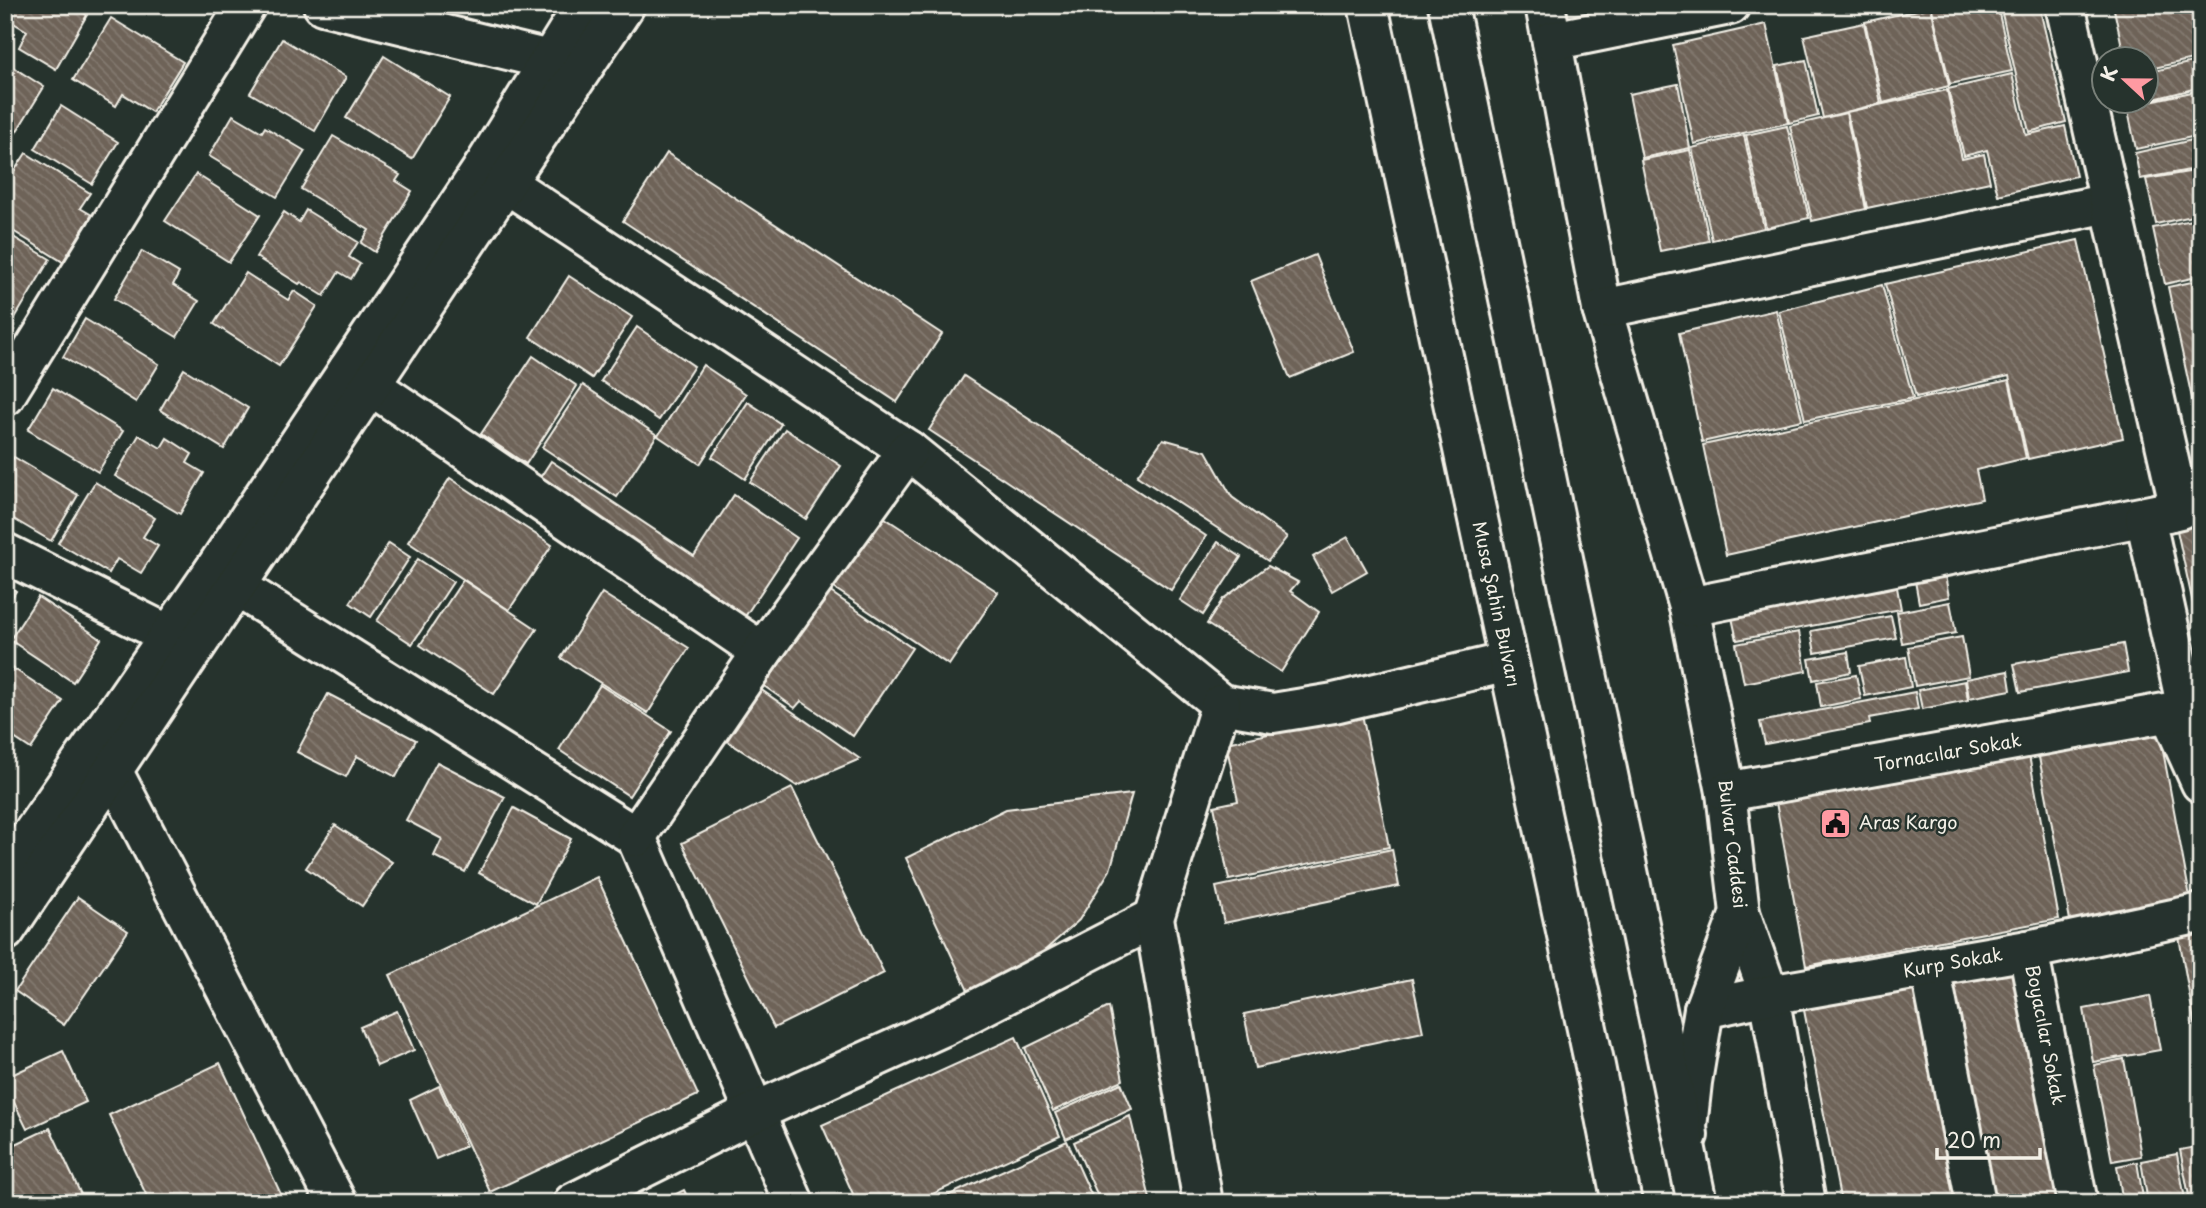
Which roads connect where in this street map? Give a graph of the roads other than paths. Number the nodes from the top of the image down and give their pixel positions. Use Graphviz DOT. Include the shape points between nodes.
graph roads {
  1 [pos="246,5"];
  2 [pos="323,5"];
  3 [pos="584,5"];
  4 [pos="625,5"];
  5 [pos="1368,5"];
  6 [pos="1448,5"];
  7 [pos="1730,5"];
  8 [pos="2065,5"];
  9 [pos="1549,23"];
  10 [pos="549,60"];
  11 [pos="494,176"];
  12 [pos="2109,203"];
  13 [pos="1602,309"];
  14 [pos="359,378"];
  15 [pos="5,396"];
  16 [pos="908,450"];
  17 [pos="2201,505"];
  18 [pos="2145,517"];
  19 [pos="5,553"];
  20 [pos="225,580"];
  21 [pos="1689,607"];
  22 [pos="169,635"];
  23 [pos="762,652"];
  24 [pos="1508,662"];
  25 [pos="1222,704"];
  26 [pos="2170,714"];
  27 [pos="105,756"];
  28 [pos="2201,783"];
  29 [pos="1726,792"];
  30 [pos="636,837"];
  31 [pos="5,873"];
  32 [pos="1740,913"];
  33 [pos="2201,913"];
  34 [pos="1154,918"];
  35 [pos="5,931"];
  36 [pos="2028,950"];
  37 [pos="1930,967"];
  38 [pos="1769,995"];
  39 [pos="1704,1009"];
  40 [pos="755,1112"];
  41 [pos="337,1203"];
  42 [pos="573,1203"];
  43 [pos="794,1203"];
  44 [pos="1203,1203"];
  45 [pos="1622,1203"];
  46 [pos="1698,1203"];
  47 [pos="1806,1203"];
  48 [pos="1976,1203"];
  49 [pos="2078,1203"];
  1 -- 15 [label="main road"];
  2 -- 10 [label="main road"];
  3 -- 10 [label="main road"];
  4 -- 11 [label="main road"];
  5 -- 24 [label="main road, Musa Şahin Bulvarı"];
  6 -- 46 [label="main road"];
  7 -- 9 [label="main road"];
  8 -- 12 [label="main road"];
  9 -- 13 [label="main road, Bulvar Caddesi"];
  10 -- 11 [label="main road"];
  11 -- 14 [label="main road"];
  11 -- 16 [label="main road"];
  12 -- 13 [label="main road"];
  12 -- 18 [label="main road" via="2180,509"];
  13 -- 21 [label="main road, Bulvar Caddesi"];
  14 -- 20 [label="main road"];
  14 -- 23 [label="main road"];
  16 -- 23 [label="main road"];
  16 -- 25 [label="main road"];
  17 -- 18 [label="main road"];
  18 -- 21 [label="main road"];
  18 -- 26 [label="main road" via="2187,709"];
  19 -- 22 [label="main road"];
  20 -- 22 [label="main road"];
  20 -- 27 [label="main road"];
  20 -- 30 [label="main road"];
  21 -- 29 [label="main road, Bulvar Caddesi"];
  22 -- 27 [label="main road"];
  23 -- 30 [label="main road"];
  24 -- 25 [label="main road" via="1273,713"];
  24 -- 45 [label="main road, Musa Şahin Bulvarı"];
  25 -- 34 [label="main road"];
  26 -- 28 [label="main road"];
  26 -- 29 [label="main road, Tornacılar Sokak"];
  27 -- 31 [label="main road"];
  27 -- 35 [label="main road"];
  27 -- 41 [label="main road"];
  29 -- 32 [label="main road, Bulvar Caddesi"];
  30 -- 40 [label="main road"];
  32 -- 38 [label="main road, Bulvar Caddesi"];
  32 -- 39 [label="main road"];
  33 -- 36 [label="main road, Kurp Sokak"];
  34 -- 40 [label="main road" via="942,1027"];
  34 -- 44 [label="main road"];
  36 -- 37 [label="main road, Kurp Sokak"];
  36 -- 49 [label="main road, Boyacılar Sokak"];
  37 -- 38 [label="main road, Kurp Sokak"];
  37 -- 48 [label="main road"];
  38 -- 39 [label="main road, Kurp Sokak"];
  38 -- 47 [label="main road, Bulvar Caddesi"];
  39 -- 46 [label="main road" via="1687,1127"];
  40 -- 42 [label="main road"];
  40 -- 43 [label="main road"];
}
